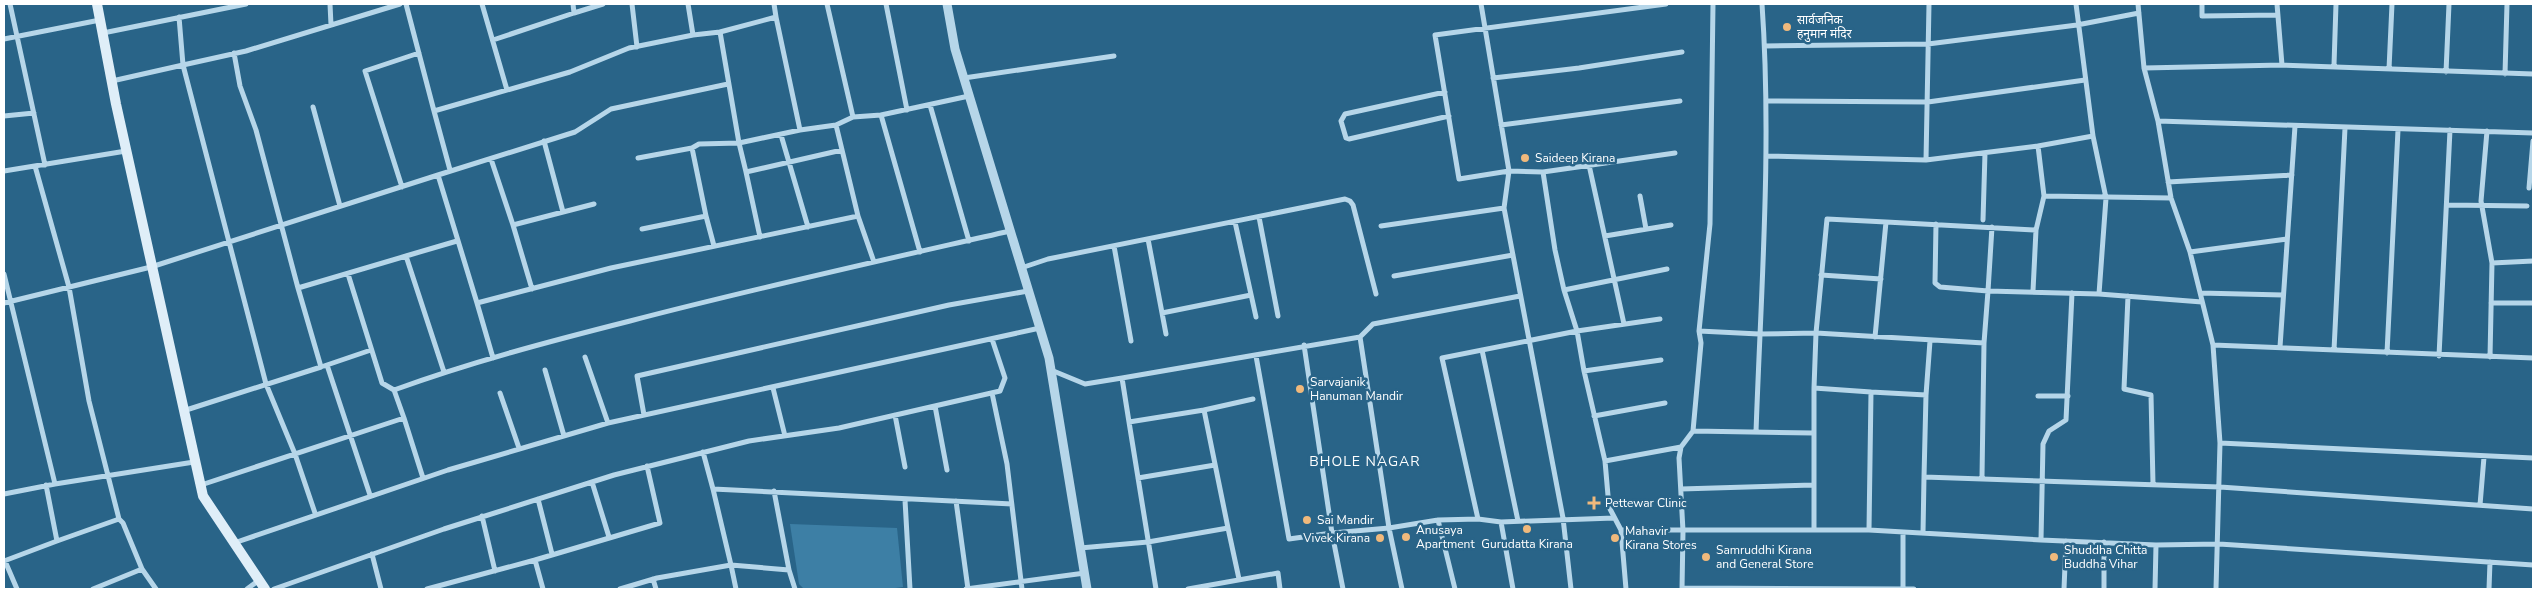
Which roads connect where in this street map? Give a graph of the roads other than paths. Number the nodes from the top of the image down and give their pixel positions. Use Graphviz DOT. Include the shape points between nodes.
graph roads {
  1 [pos="10,4"];
  2 [pos="97,4"];
  3 [pos="246,4"];
  4 [pos="330,4"];
  5 [pos="400,4"];
  6 [pos="406,4"];
  7 [pos="482,4"];
  8 [pos="573,4"];
  9 [pos="603,4"];
  10 [pos="632,4"];
  11 [pos="688,4"];
  12 [pos="774,4"];
  13 [pos="827,4"];
  14 [pos="886,4"];
  15 [pos="947,4"];
  16 [pos="1481,4"];
  17 [pos="1666,4"];
  18 [pos="1713,4"];
  19 [pos="1762,4"];
  20 [pos="1929,4"];
  21 [pos="2076,4"];
  22 [pos="2138,4"];
  23 [pos="2202,4"];
  24 [pos="2277,4"];
  25 [pos="2336,4"];
  26 [pos="2392,4"];
  27 [pos="2449,4"];
  28 [pos="2507,4"];
  29 [pos="389,5"];
  30 [pos="574,13"];
  31 [pos="2139,13"];
  32 [pos="2278,15"];
  33 [pos="179,17"];
  34 [pos="776,17"];
  35 [pos="100,20"];
  36 [pos="332,25"];
  37 [pos="2077,25"];
  38 [pos="1485,30"];
  39 [pos="720,32"];
  40 [pos="103,33"];
  41 [pos="693,35"];
  42 [pos="17,37"];
  43 [pos="4,39"];
  44 [pos="493,40"];
  45 [pos="1928,44"];
  46 [pos="1765,46"];
  47 [pos="637,47"];
  48 [pos="1682,52"];
  49 [pos="234,53"];
  50 [pos="419,53"];
  51 [pos="1114,56"];
  52 [pos="184,65"];
  53 [pos="2282,65"];
  54 [pos="2334,65"];
  55 [pos="2144,68"];
  56 [pos="2389,70"];
  57 [pos="2446,72"];
  58 [pos="2505,74"];
  59 [pos="2533,74"];
  60 [pos="964,78"];
  61 [pos="1492,78"];
  62 [pos="2085,80"];
  63 [pos="112,81"];
  64 [pos="728,84"];
  65 [pos="508,90"];
  66 [pos="1445,92"];
  67 [pos="969,96"];
  68 [pos="1680,101"];
  69 [pos="1766,101"];
  70 [pos="1928,102"];
  71 [pos="930,105"];
  72 [pos="312,107"];
  73 [pos="907,110"];
  74 [pos="434,111"];
  75 [pos="34,113"];
  76 [pos="881,115"];
  77 [pos="4,116"];
  78 [pos="1449,116"];
  79 [pos="853,117"];
  80 [pos="2158,121"];
  81 [pos="836,125"];
  82 [pos="1501,125"];
  83 [pos="2295,126"];
  84 [pos="2345,128"];
  85 [pos="800,130"];
  86 [pos="2398,130"];
  87 [pos="2450,130"];
  88 [pos="2487,131"];
  89 [pos="2533,133"];
  90 [pos="781,135"];
  91 [pos="2094,136"];
  92 [pos="544,140"];
  93 [pos="2533,141"];
  94 [pos="739,143"];
  95 [pos="2038,146"];
  96 [pos="692,148"];
  97 [pos="127,150"];
  98 [pos="842,150"];
  99 [pos="1675,153"];
  100 [pos="1985,153"];
  101 [pos="1766,156"];
  102 [pos="638,158"];
  103 [pos="491,159"];
  104 [pos="1926,160"];
  105 [pos="789,161"];
  106 [pos="45,164"];
  107 [pos="1589,165"];
  108 [pos="35,166"];
  109 [pos="450,170"];
  110 [pos="4,171"];
  111 [pos="1510,171"];
  112 [pos="746,172"];
  113 [pos="1543,172"];
  114 [pos="438,175"];
  115 [pos="2292,175"];
  116 [pos="2168,182"];
  117 [pos="402,187"];
  118 [pos="2529,188"];
  119 [pos="1640,196"];
  120 [pos="2044,196"];
  121 [pos="2106,198"];
  122 [pos="2171,198"];
  123 [pos="594,204"];
  124 [pos="2447,205"];
  125 [pos="2482,205"];
  126 [pos="340,206"];
  127 [pos="2527,206"];
  128 [pos="1504,208"];
  129 [pos="563,212"];
  130 [pos="706,216"];
  131 [pos="858,216"];
  132 [pos="1259,217"];
  133 [pos="1983,220"];
  134 [pos="1236,222"];
  135 [pos="1886,222"];
  136 [pos="281,224"];
  137 [pos="1936,224"];
  138 [pos="512,225"];
  139 [pos="1671,225"];
  140 [pos="1381,226"];
  141 [pos="808,227"];
  142 [pos="1992,227"];
  143 [pos="642,229"];
  144 [pos="1646,229"];
  145 [pos="2036,230"];
  146 [pos="1010,231"];
  147 [pos="1604,236"];
  148 [pos="760,237"];
  149 [pos="1148,239"];
  150 [pos="2287,239"];
  151 [pos="457,240"];
  152 [pos="228,241"];
  153 [pos="969,241"];
  154 [pos="714,246"];
  155 [pos="1114,246"];
  156 [pos="920,252"];
  157 [pos="2190,252"];
  158 [pos="1512,255"];
  159 [pos="406,256"];
  160 [pos="2533,261"];
  161 [pos="874,262"];
  162 [pos="2492,262"];
  163 [pos="151,266"];
  164 [pos="1021,268"];
  165 [pos="1667,269"];
  166 [pos="4,274"];
  167 [pos="348,274"];
  168 [pos="1394,276"];
  169 [pos="1821,276"];
  170 [pos="1615,278"];
  171 [pos="1881,279"];
  172 [pos="68,287"];
  173 [pos="298,288"];
  174 [pos="532,289"];
  175 [pos="1564,290"];
  176 [pos="1028,291"];
  177 [pos="1988,291"];
  178 [pos="2033,291"];
  179 [pos="2072,293"];
  180 [pos="2200,293"];
  181 [pos="1376,294"];
  182 [pos="2100,294"];
  183 [pos="1251,295"];
  184 [pos="2283,295"];
  185 [pos="1520,296"];
  186 [pos="2128,296"];
  187 [pos="12,301"];
  188 [pos="2202,302"];
  189 [pos="4,303"];
  190 [pos="477,303"];
  191 [pos="2491,303"];
  192 [pos="2533,303"];
  193 [pos="1162,313"];
  194 [pos="1278,316"];
  195 [pos="1256,317"];
  196 [pos="1660,319"];
  197 [pos="1624,324"];
  198 [pos="1040,328"];
  199 [pos="1578,331"];
  200 [pos="1699,331"];
  201 [pos="1816,333"];
  202 [pos="1166,334"];
  203 [pos="1759,334"];
  204 [pos="1360,337"];
  205 [pos="1875,337"];
  206 [pos="992,338"];
  207 [pos="1131,340"];
  208 [pos="1930,341"];
  209 [pos="1530,342"];
  210 [pos="1984,344"];
  211 [pos="2213,345"];
  212 [pos="1304,346"];
  213 [pos="2280,347"];
  214 [pos="371,350"];
  215 [pos="1482,350"];
  216 [pos="2334,350"];
  217 [pos="2387,353"];
  218 [pos="1256,356"];
  219 [pos="2439,356"];
  220 [pos="585,357"];
  221 [pos="2490,357"];
  222 [pos="493,358"];
  223 [pos="2533,358"];
  224 [pos="1661,360"];
  225 [pos="328,365"];
  226 [pos="321,367"];
  227 [pos="545,370"];
  228 [pos="1051,370"];
  229 [pos="1584,371"];
  230 [pos="444,372"];
  231 [pos="1122,378"];
  232 [pos="266,384"];
  233 [pos="773,388"];
  234 [pos="1814,388"];
  235 [pos="394,390"];
  236 [pos="1872,392"];
  237 [pos="500,393"];
  238 [pos="992,393"];
  239 [pos="1926,395"];
  240 [pos="2038,396"];
  241 [pos="2068,396"];
  242 [pos="1253,399"];
  243 [pos="1665,403"];
  244 [pos="935,406"];
  245 [pos="1204,410"];
  246 [pos="183,411"];
  247 [pos="644,415"];
  248 [pos="895,415"];
  249 [pos="1594,416"];
  250 [pos="404,418"];
  251 [pos="1129,422"];
  252 [pos="608,423"];
  253 [pos="1693,431"];
  254 [pos="1756,432"];
  255 [pos="1813,433"];
  256 [pos="351,436"];
  257 [pos="564,436"];
  258 [pos="785,436"];
  259 [pos="2220,442"];
  260 [pos="1681,447"];
  261 [pos="519,448"];
  262 [pos="703,452"];
  263 [pos="295,454"];
  264 [pos="2484,457"];
  265 [pos="2533,458"];
  266 [pos="1605,461"];
  267 [pos="194,462"];
  268 [pos="1215,464"];
  269 [pos="647,466"];
  270 [pos="905,467"];
  271 [pos="947,470"];
  272 [pos="108,475"];
  273 [pos="1924,476"];
  274 [pos="1982,477"];
  275 [pos="424,478"];
  276 [pos="1138,478"];
  277 [pos="2043,479"];
  278 [pos="592,482"];
  279 [pos="55,484"];
  280 [pos="2153,484"];
  281 [pos="46,485"];
  282 [pos="200,485"];
  283 [pos="1813,486"];
  284 [pos="2220,487"];
  285 [pos="713,489"];
  286 [pos="1681,489"];
  287 [pos="774,491"];
  288 [pos="4,494"];
  289 [pos="370,495"];
  290 [pos="538,499"];
  291 [pos="905,500"];
  292 [pos="956,502"];
  293 [pos="1012,504"];
  294 [pos="2480,505"];
  295 [pos="2533,508"];
  296 [pos="315,513"];
  297 [pos="482,516"];
  298 [pos="1563,518"];
  299 [pos="1614,518"];
  300 [pos="119,519"];
  301 [pos="1478,519"];
  302 [pos="1438,520"];
  303 [pos="1518,521"];
  304 [pos="1501,522"];
  305 [pos="1228,528"];
  306 [pos="1389,528"];
  307 [pos="1814,528"];
  308 [pos="1622,530"];
  309 [pos="1869,530"];
  310 [pos="1683,531"];
  311 [pos="1903,532"];
  312 [pos="1332,533"];
  313 [pos="1923,533"];
  314 [pos="609,537"];
  315 [pos="2041,540"];
  316 [pos="57,541"];
  317 [pos="2066,541"];
  318 [pos="1148,542"];
  319 [pos="2104,542"];
  320 [pos="234,543"];
  321 [pos="2219,544"];
  322 [pos="2156,545"];
  323 [pos="1080,548"];
  324 [pos="372,554"];
  325 [pos="552,554"];
  326 [pos="534,560"];
  327 [pos="4,561"];
  328 [pos="2490,562"];
  329 [pos="2533,565"];
  330 [pos="731,566"];
  331 [pos="142,569"];
  332 [pos="789,570"];
  333 [pos="495,571"];
  334 [pos="1085,573"];
  335 [pos="654,579"];
  336 [pos="1239,579"];
  337 [pos="1021,582"];
  338 [pos="262,585"];
  339 [pos="1220,586"];
  340 [pos="1682,588"];
  341 [pos="17,589"];
  342 [pos="93,589"];
  343 [pos="156,589"];
  344 [pos="247,589"];
  345 [pos="274,589"];
  346 [pos="381,589"];
  347 [pos="428,589"];
  348 [pos="543,589"];
  349 [pos="620,589"];
  350 [pos="656,589"];
  351 [pos="736,589"];
  352 [pos="795,589"];
  353 [pos="910,589"];
  354 [pos="967,589"];
  355 [pos="1022,589"];
  356 [pos="1087,589"];
  357 [pos="1156,589"];
  358 [pos="1188,589"];
  359 [pos="1280,589"];
  360 [pos="1343,589"];
  361 [pos="1402,589"];
  362 [pos="1455,589"];
  363 [pos="1513,589"];
  364 [pos="1571,589"];
  365 [pos="1626,589"];
  366 [pos="1903,589"];
  367 [pos="1914,589"];
  368 [pos="2064,589"];
  369 [pos="2104,589"];
  370 [pos="2156,589"];
  371 [pos="2216,589"];
  372 [pos="2489,589"];
  1 -- 42 [label="street"];
  2 -- 35 [label="main road"];
  3 -- 33 [label="street"];
  4 -- 36 [label="street"];
  5 -- 29 [label="street"];
  6 -- 50 [label="street"];
  7 -- 44 [label="street"];
  8 -- 30 [label="street"];
  9 -- 30 [label="street"];
  10 -- 47 [label="street"];
  11 -- 41 [label="street"];
  12 -- 34 [label="street"];
  13 -- 79 [label="street"];
  14 -- 73 [label="street"];
  15 -- 60 [label="street"];
  16 -- 38 [label="street"];
  17 -- 38 [label="street"];
  18 -- 200 [label="street" via="1710,224"];
  19 -- 46 [label="street"];
  20 -- 45 [label="street"];
  21 -- 37 [label="street"];
  22 -- 31 [label="street"];
  23 -- 32 [label="street" via="2202,16"];
  24 -- 32 [label="street"];
  25 -- 54 [label="street"];
  26 -- 56 [label="street"];
  27 -- 57 [label="street"];
  28 -- 58 [label="street"];
  29 -- 36 [label="street"];
  30 -- 44 [label="street"];
  31 -- 37 [label="street"];
  31 -- 55 [label="street"];
  32 -- 53 [label="street"];
  33 -- 40 [label="street"];
  33 -- 52 [label="street"];
  34 -- 39 [label="street"];
  34 -- 85 [label="street"];
  35 -- 40 [label="main road"];
  35 -- 42 [label="street"];
  36 -- 49 [label="street"];
  37 -- 45 [label="street"];
  37 -- 62 [label="street"];
  38 -- 61 [label="street"];
  38 -- 66 [label="street" via="1435,35"];
  39 -- 41 [label="street"];
  39 -- 64 [label="street"];
  40 -- 63 [label="main road"];
  41 -- 47 [label="street"];
  42 -- 43 [label="street"];
  42 -- 75 [label="street"];
  44 -- 65 [label="street"];
  45 -- 46 [label="street"];
  45 -- 70 [label="street"];
  46 -- 69 [label="street"];
  47 -- 65 [label="street" via="570,72"];
  48 -- 61 [label="street"];
  49 -- 52 [label="street"];
  49 -- 136 [label="street" via="240,86 256,130"];
  50 -- 74 [label="street"];
  50 -- 117 [label="street" via="365,71"];
  51 -- 60 [label="street"];
  52 -- 63 [label="street"];
  52 -- 152 [label="street"];
  53 -- 54 [label="street"];
  53 -- 55 [label="street"];
  54 -- 56 [label="street"];
  55 -- 80 [label="street"];
  56 -- 57 [label="street"];
  57 -- 58 [label="street"];
  58 -- 59 [label="street"];
  60 -- 67 [label="street"];
  61 -- 82 [label="street"];
  62 -- 70 [label="street"];
  62 -- 91 [label="street"];
  63 -- 97 [label="main road"];
  64 -- 92 [label="street" via="611,109 575,132"];
  64 -- 94 [label="street"];
  65 -- 74 [label="street"];
  66 -- 78 [label="street"];
  66 -- 78 [label="street" via="1345,114 1341,121 1349,139"];
  67 -- 71 [label="street"];
  67 -- 146 [label="street"];
  68 -- 82 [label="street"];
  69 -- 70 [label="street"];
  69 -- 101 [label="street"];
  70 -- 104 [label="street"];
  71 -- 73 [label="street"];
  71 -- 153 [label="street"];
  72 -- 126 [label="street"];
  73 -- 76 [label="street"];
  74 -- 109 [label="street"];
  75 -- 77 [label="street"];
  75 -- 106 [label="street"];
  76 -- 79 [label="street"];
  76 -- 156 [label="street"];
  78 -- 111 [label="street" via="1460,178"];
  79 -- 81 [label="street"];
  80 -- 83 [label="street"];
  80 -- 116 [label="street"];
  81 -- 85 [label="street"];
  81 -- 98 [label="street"];
  82 -- 111 [label="street"];
  83 -- 84 [label="street"];
  83 -- 115 [label="street"];
  84 -- 86 [label="street"];
  84 -- 216 [label="street"];
  85 -- 90 [label="street"];
  86 -- 87 [label="street"];
  86 -- 217 [label="street"];
  87 -- 88 [label="street"];
  87 -- 124 [label="street"];
  88 -- 89 [label="street"];
  88 -- 125 [label="street"];
  90 -- 94 [label="street"];
  90 -- 105 [label="street"];
  91 -- 95 [label="street"];
  91 -- 121 [label="street"];
  92 -- 103 [label="street"];
  92 -- 129 [label="street"];
  93 -- 118 [label="street"];
  94 -- 96 [label="street" via="699,144"];
  94 -- 112 [label="street"];
  95 -- 100 [label="street"];
  95 -- 120 [label="street"];
  96 -- 102 [label="street"];
  96 -- 130 [label="street"];
  97 -- 106 [label="street"];
  97 -- 163 [label="main road"];
  98 -- 105 [label="street"];
  98 -- 131 [label="street"];
  99 -- 107 [label="street"];
  100 -- 104 [label="street"];
  100 -- 133 [label="street"];
  101 -- 104 [label="street"];
  101 -- 203 [label="street"];
  103 -- 109 [label="street"];
  103 -- 138 [label="street"];
  105 -- 112 [label="street"];
  105 -- 141 [label="street"];
  106 -- 108 [label="street"];
  107 -- 113 [label="street"];
  107 -- 147 [label="street"];
  108 -- 110 [label="street"];
  108 -- 172 [label="street"];
  109 -- 114 [label="street"];
  111 -- 113 [label="street"];
  111 -- 128 [label="street"];
  112 -- 148 [label="street"];
  113 -- 175 [label="street"];
  114 -- 117 [label="street"];
  114 -- 151 [label="street"];
  115 -- 116 [label="street"];
  115 -- 150 [label="street"];
  116 -- 122 [label="street"];
  117 -- 126 [label="street"];
  119 -- 144 [label="street"];
  120 -- 121 [label="street"];
  120 -- 145 [label="street"];
  121 -- 122 [label="street"];
  121 -- 182 [label="street"];
  122 -- 157 [label="street"];
  123 -- 129 [label="street"];
  124 -- 125 [label="street"];
  124 -- 219 [label="street"];
  125 -- 127 [label="street"];
  125 -- 162 [label="street"];
  126 -- 136 [label="street"];
  128 -- 140 [label="street"];
  128 -- 158 [label="street"];
  129 -- 138 [label="street"];
  130 -- 143 [label="street"];
  130 -- 154 [label="street"];
  131 -- 141 [label="street"];
  131 -- 161 [label="street"];
  132 -- 134 [label="street"];
  132 -- 181 [label="street" via="1350,201"];
  132 -- 194 [label="street"];
  134 -- 149 [label="street"];
  134 -- 183 [label="street"];
  135 -- 137 [label="street"];
  135 -- 169 [label="street" via="1827,219"];
  135 -- 171 [label="street"];
  136 -- 152 [label="street"];
  136 -- 173 [label="street"];
  137 -- 142 [label="street"];
  137 -- 177 [label="street" via="1935,283 1940,287"];
  138 -- 174 [label="street"];
  139 -- 144 [label="street"];
  141 -- 148 [label="street"];
  142 -- 145 [label="street"];
  142 -- 177 [label="street"];
  144 -- 147 [label="street"];
  145 -- 178 [label="street"];
  146 -- 153 [label="street"];
  146 -- 164 [label="street"];
  147 -- 170 [label="street"];
  148 -- 154 [label="street"];
  149 -- 155 [label="street"];
  149 -- 193 [label="street"];
  150 -- 157 [label="street"];
  150 -- 184 [label="street"];
  151 -- 159 [label="street"];
  151 -- 190 [label="street"];
  152 -- 163 [label="street"];
  152 -- 232 [label="street"];
  153 -- 156 [label="street"];
  154 -- 174 [label="street"];
  155 -- 164 [label="street" via="1048,259"];
  155 -- 207 [label="street"];
  156 -- 161 [label="street"];
  157 -- 180 [label="street"];
  158 -- 168 [label="street"];
  158 -- 185 [label="street"];
  159 -- 167 [label="street"];
  159 -- 230 [label="street"];
  160 -- 162 [label="street"];
  161 -- 222 [label="street" via="745,291"];
  162 -- 191 [label="street"];
  163 -- 172 [label="street"];
  163 -- 246 [label="main road"];
  164 -- 176 [label="street"];
  165 -- 170 [label="street"];
  166 -- 187 [label="street"];
  167 -- 173 [label="street"];
  167 -- 214 [label="street"];
  169 -- 171 [label="street"];
  169 -- 201 [label="street"];
  170 -- 175 [label="street"];
  170 -- 197 [label="street"];
  171 -- 205 [label="street"];
  172 -- 187 [label="street"];
  172 -- 272 [label="street"];
  173 -- 226 [label="street"];
  174 -- 190 [label="street"];
  175 -- 199 [label="street"];
  176 -- 198 [label="street"];
  176 -- 247 [label="street" via="637,376"];
  177 -- 178 [label="street"];
  177 -- 210 [label="street"];
  178 -- 179 [label="street"];
  179 -- 182 [label="street"];
  179 -- 241 [label="street"];
  180 -- 184 [label="street"];
  180 -- 188 [label="street"];
  182 -- 186 [label="street"];
  183 -- 193 [label="street"];
  183 -- 195 [label="street"];
  184 -- 213 [label="street"];
  185 -- 204 [label="street" via="1373,324"];
  185 -- 209 [label="street"];
  186 -- 188 [label="street"];
  186 -- 280 [label="street" via="2124,389 2151,395"];
  187 -- 189 [label="street"];
  187 -- 279 [label="street"];
  188 -- 211 [label="street"];
  190 -- 222 [label="street"];
  191 -- 192 [label="street"];
  191 -- 221 [label="street"];
  193 -- 202 [label="street"];
  196 -- 197 [label="street"];
  197 -- 199 [label="street"];
  198 -- 206 [label="street"];
  198 -- 228 [label="street"];
  199 -- 209 [label="street"];
  199 -- 229 [label="street"];
  200 -- 203 [label="street"];
  200 -- 253 [label="street" via="1702,343"];
  201 -- 203 [label="street"];
  201 -- 205 [label="street"];
  201 -- 234 [label="street"];
  203 -- 254 [label="street"];
  204 -- 212 [label="street"];
  204 -- 306 [label="street"];
  205 -- 208 [label="street"];
  206 -- 233 [label="street"];
  206 -- 238 [label="street" via="1005,378 1000,391"];
  208 -- 210 [label="street"];
  208 -- 239 [label="street"];
  209 -- 215 [label="street"];
  209 -- 298 [label="street"];
  210 -- 274 [label="street"];
  211 -- 213 [label="street"];
  211 -- 259 [label="street"];
  212 -- 218 [label="street"];
  212 -- 312 [label="street"];
  213 -- 216 [label="street"];
  214 -- 225 [label="street"];
  214 -- 235 [label="street" via="382,382"];
  215 -- 301 [label="street" via="1442,358"];
  215 -- 303 [label="street"];
  216 -- 217 [label="street"];
  217 -- 219 [label="street"];
  218 -- 231 [label="street"];
  218 -- 312 [label="street" via="1289,539"];
  219 -- 221 [label="street"];
  220 -- 252 [label="street"];
  221 -- 223 [label="street"];
  222 -- 230 [label="street"];
  224 -- 229 [label="street"];
  225 -- 226 [label="street"];
  225 -- 256 [label="street"];
  226 -- 232 [label="street"];
  227 -- 257 [label="street"];
  228 -- 231 [label="street" via="1085,384"];
  228 -- 323 [label="street"];
  229 -- 249 [label="street"];
  230 -- 235 [label="street"];
  231 -- 251 [label="street"];
  232 -- 246 [label="street"];
  232 -- 263 [label="street"];
  233 -- 247 [label="street"];
  233 -- 258 [label="street"];
  234 -- 236 [label="street"];
  234 -- 255 [label="street"];
  235 -- 250 [label="street"];
  236 -- 239 [label="street"];
  236 -- 309 [label="street"];
  237 -- 261 [label="street"];
  238 -- 244 [label="street"];
  238 -- 293 [label="street"];
  239 -- 273 [label="street"];
  240 -- 241 [label="street"];
  241 -- 277 [label="street" via="2066,420 2049,431 2042,444"];
  242 -- 245 [label="street"];
  243 -- 249 [label="street"];
  244 -- 248 [label="street"];
  244 -- 271 [label="street"];
  245 -- 251 [label="street"];
  245 -- 268 [label="street"];
  246 -- 267 [label="main road"];
  247 -- 252 [label="street"];
  248 -- 258 [label="street"];
  248 -- 270 [label="street"];
  249 -- 266 [label="street"];
  250 -- 256 [label="street"];
  250 -- 275 [label="street"];
  251 -- 276 [label="street"];
  252 -- 257 [label="street"];
  253 -- 254 [label="street"];
  253 -- 260 [label="street"];
  254 -- 255 [label="street"];
  255 -- 283 [label="street"];
  256 -- 263 [label="street"];
  256 -- 289 [label="street"];
  257 -- 261 [label="street"];
  258 -- 262 [label="street"];
  259 -- 264 [label="street"];
  259 -- 284 [label="street"];
  260 -- 266 [label="street"];
  260 -- 286 [label="street"];
  261 -- 275 [label="street"];
  262 -- 269 [label="street"];
  262 -- 285 [label="street"];
  263 -- 282 [label="street"];
  263 -- 296 [label="street"];
  264 -- 265 [label="street"];
  264 -- 294 [label="street"];
  266 -- 299 [label="street" via="1608,507"];
  267 -- 272 [label="street"];
  267 -- 282 [label="main road"];
  268 -- 276 [label="street"];
  268 -- 305 [label="street"];
  269 -- 278 [label="street"];
  269 -- 314 [label="street" via="660,523"];
  272 -- 279 [label="street"];
  272 -- 300 [label="street"];
  273 -- 274 [label="street"];
  273 -- 313 [label="street"];
  274 -- 277 [label="street"];
  275 -- 289 [label="street"];
  276 -- 318 [label="street"];
  277 -- 280 [label="street"];
  277 -- 315 [label="street"];
  278 -- 290 [label="street"];
  278 -- 314 [label="street"];
  279 -- 281 [label="street"];
  280 -- 284 [label="street"];
  281 -- 288 [label="street"];
  281 -- 316 [label="street"];
  282 -- 320 [label="main road" via="203,496"];
  283 -- 286 [label="street"];
  283 -- 307 [label="street"];
  284 -- 294 [label="street"];
  284 -- 321 [label="street"];
  285 -- 287 [label="street"];
  285 -- 330 [label="street"];
  286 -- 310 [label="street"];
  287 -- 291 [label="street"];
  287 -- 332 [label="street"];
  289 -- 296 [label="street"];
  290 -- 297 [label="street"];
  290 -- 325 [label="street"];
  291 -- 292 [label="street"];
  291 -- 353 [label="street"];
  292 -- 293 [label="street"];
  292 -- 354 [label="street"];
  293 -- 337 [label="street"];
  294 -- 295 [label="street"];
  296 -- 320 [label="street"];
  297 -- 324 [label="street"];
  297 -- 333 [label="street"];
  298 -- 299 [label="street"];
  298 -- 303 [label="street"];
  298 -- 364 [label="street"];
  299 -- 308 [label="street"];
  300 -- 316 [label="street"];
  300 -- 331 [label="street"];
  301 -- 302 [label="street"];
  301 -- 304 [label="street"];
  302 -- 306 [label="street"];
  302 -- 362 [label="street"];
  303 -- 304 [label="street"];
  304 -- 363 [label="street"];
  305 -- 318 [label="street"];
  305 -- 336 [label="street"];
  306 -- 312 [label="street"];
  306 -- 361 [label="street"];
  307 -- 309 [label="street"];
  307 -- 310 [label="street"];
  308 -- 310 [label="street"];
  308 -- 365 [label="street"];
  309 -- 311 [label="street"];
  310 -- 340 [label="street"];
  311 -- 313 [label="street"];
  311 -- 366 [label="street"];
  312 -- 360 [label="street"];
  313 -- 315 [label="street"];
  314 -- 325 [label="street"];
  315 -- 317 [label="street"];
  316 -- 327 [label="street"];
  317 -- 319 [label="street"];
  317 -- 368 [label="street"];
  318 -- 323 [label="street"];
  318 -- 357 [label="street"];
  319 -- 322 [label="street"];
  319 -- 369 [label="street"];
  320 -- 338 [label="main road"];
  321 -- 322 [label="street"];
  321 -- 328 [label="street"];
  321 -- 371 [label="street"];
  322 -- 370 [label="street"];
  323 -- 334 [label="street"];
  324 -- 345 [label="street"];
  324 -- 346 [label="street"];
  325 -- 326 [label="street"];
  326 -- 333 [label="street"];
  326 -- 348 [label="street"];
  327 -- 341 [label="street"];
  328 -- 329 [label="street"];
  328 -- 372 [label="street"];
  330 -- 332 [label="street"];
  330 -- 335 [label="street"];
  330 -- 351 [label="street"];
  331 -- 342 [label="street"];
  331 -- 343 [label="street"];
  332 -- 352 [label="street"];
  333 -- 347 [label="street"];
  334 -- 337 [label="street"];
  334 -- 356 [label="street"];
  335 -- 349 [label="street"];
  335 -- 350 [label="street"];
  336 -- 339 [label="street"];
  336 -- 359 [label="street" via="1278,573"];
  337 -- 354 [label="street"];
  337 -- 355 [label="street"];
  338 -- 344 [label="street"];
  339 -- 358 [label="street"];
  340 -- 366 [label="street"];
  366 -- 367 [label="street"];
}
